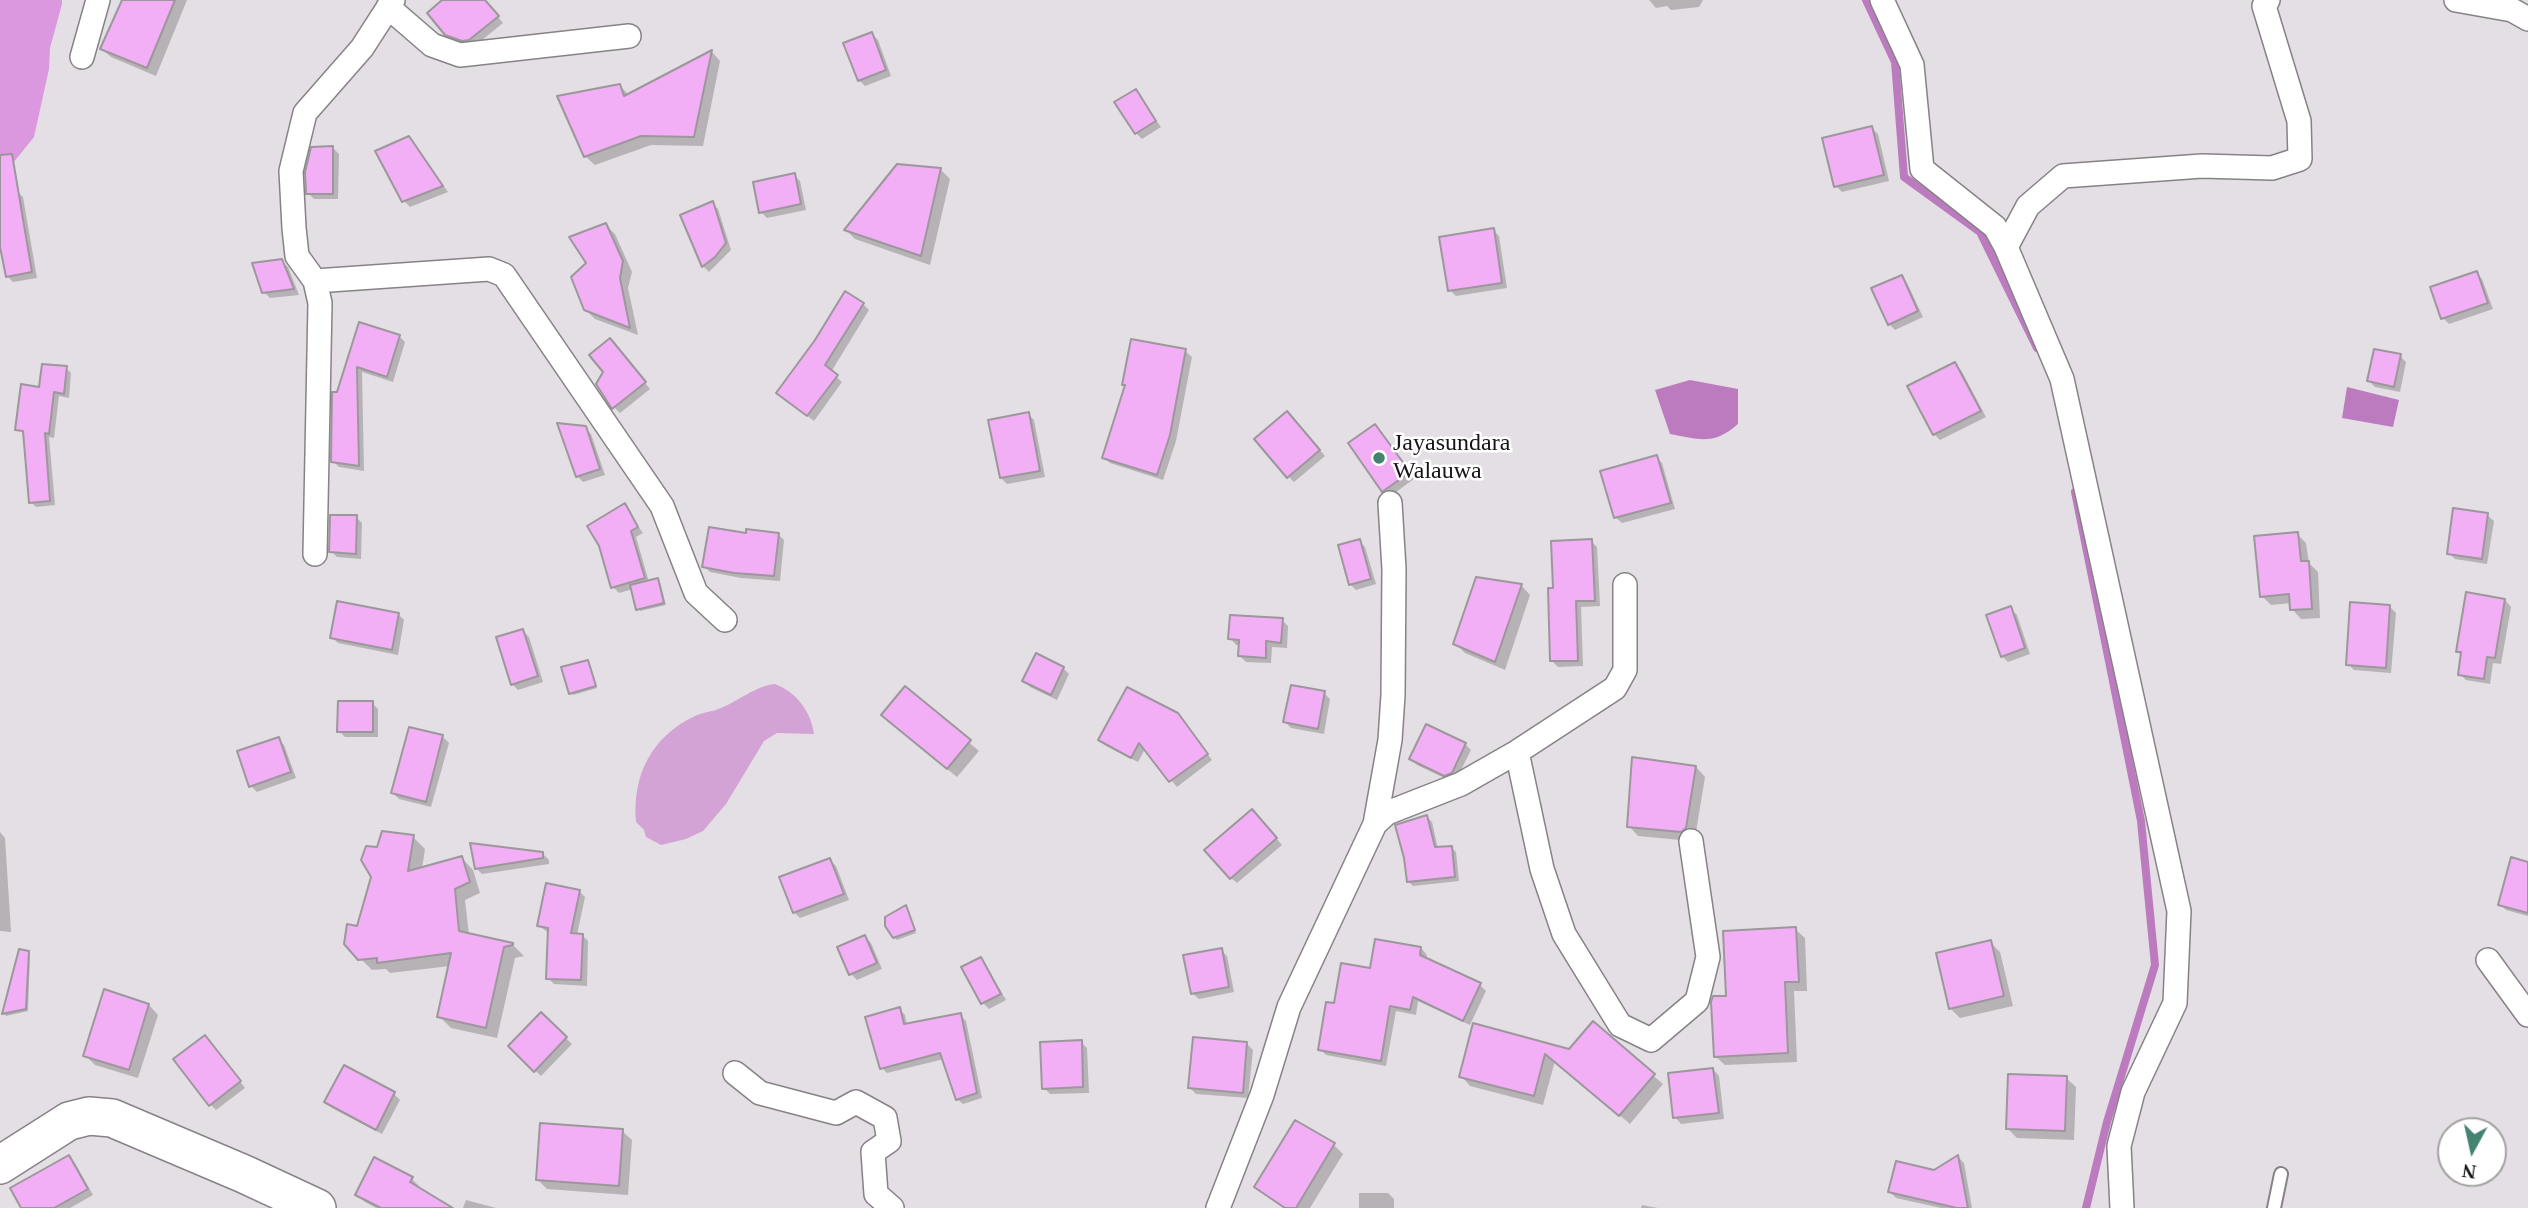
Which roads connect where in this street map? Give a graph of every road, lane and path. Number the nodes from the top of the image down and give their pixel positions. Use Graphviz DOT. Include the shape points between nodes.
graph roads {
  1 [pos="98,0"];
  2 [pos="1882,0"];
  3 [pos="2268,0"];
  4 [pos="2456,0"];
  5 [pos="391,4"];
  6 [pos="2528,19"];
  7 [pos="629,36"];
  8 [pos="82,57"];
  9 [pos="2006,247"];
  10 [pos="315,281"];
  11 [pos="1390,503"];
  12 [pos="315,554"];
  13 [pos="1625,585"];
  14 [pos="725,620"];
  15 [pos="1517,752"];
  16 [pos="1375,824"];
  17 [pos="1691,841"];
  18 [pos="2488,960"];
  19 [pos="2528,1015"];
  20 [pos="735,1073"];
  21 [pos="0,1165"];
  22 [pos="2281,1174"];
  23 [pos="317,1208"];
  24 [pos="892,1208"];
  25 [pos="1218,1208"];
  26 [pos="2122,1208"];
  27 [pos="2274,1208"];
  1 -- 8 [label="street"];
  2 -- 9 [label="street" via="1912,65 1922,169 1995,227"];
  3 -- 9 [label="street" via="2264,6 2300,121 2300,159 2272,168 2202,166 2063,176 2028,206"];
  4 -- 6 [label="street" via="2512,10"];
  5 -- 7 [label="street" via="432,45 460,55"];
  5 -- 10 [label="street" via="362,48 305,113 291,171 297,256"];
  9 -- 26 [label="street" via="2062,379 2179,911 2175,1003 2133,1092 2119,1146"];
  10 -- 12 [label="street" via="320,303"];
  10 -- 14 [label="street" via="489,269 504,275 662,506 696,593"];
  11 -- 16 [label="street" via="1395,649 1390,740"];
  13 -- 15 [label="street" via="1625,670 1615,688"];
  15 -- 16 [label="street" via="1461,783 1387,813"];
  15 -- 17 [label="street" via="1542,869 1564,934 1620,1025 1651,1040 1697,1001 1709,957"];
  16 -- 25 [label="street" via="1289,1007 1262,1095"];
  18 -- 19 [label="street"];
  20 -- 24 [label="street" via="760,1093 800,1105 836,1113 856,1102 885,1118 889,1141 873,1152 873,1163 876,1194"];
  21 -- 23 [label="main road" via="69,1121 89,1116 112,1118"];
  22 -- 27 [label="lane"];
}
